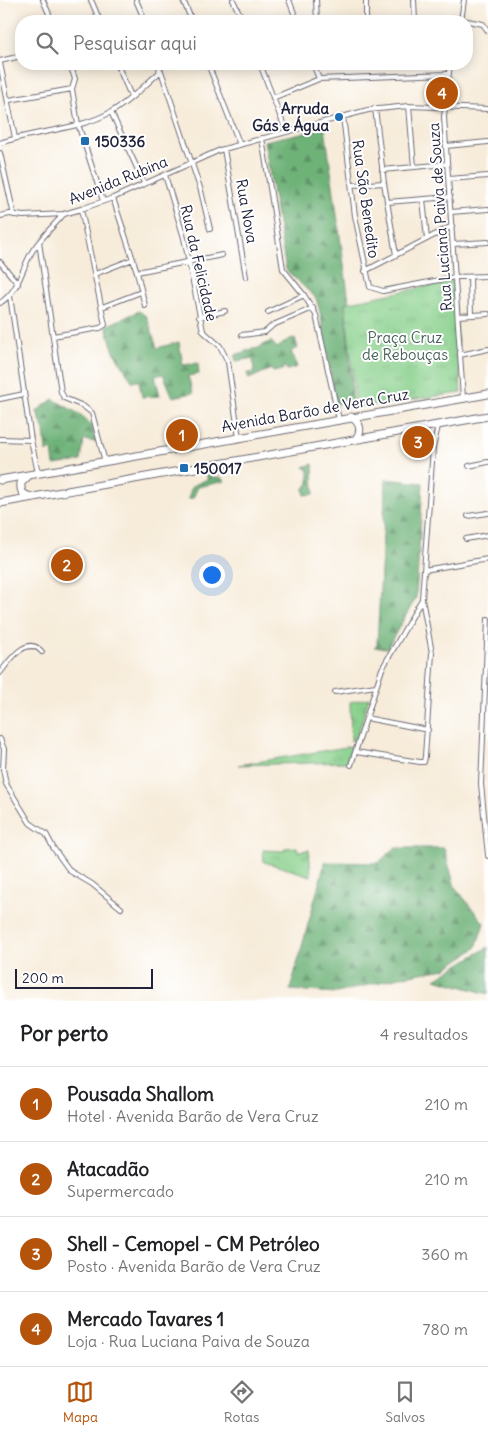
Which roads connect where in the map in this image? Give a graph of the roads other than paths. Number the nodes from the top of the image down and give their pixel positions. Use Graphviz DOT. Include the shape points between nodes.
graph roads {
  1 [pos="43,0"];
  2 [pos="91,0"];
  3 [pos="136,0"];
  4 [pos="183,0"];
  5 [pos="233,0"];
  6 [pos="289,0"];
  7 [pos="316,0"];
  8 [pos="366,0"];
  9 [pos="414,0"];
  10 [pos="464,0"];
  11 [pos="49,15"];
  12 [pos="97,15"];
  13 [pos="142,15"];
  14 [pos="189,15"];
  15 [pos="240,15"];
  16 [pos="295,15"];
  17 [pos="317,15"];
  18 [pos="366,15"];
  19 [pos="415,15"];
  20 [pos="462,15"];
  21 [pos="473,23"];
  22 [pos="488,31"];
  23 [pos="15,58"];
  24 [pos="0,62"];
  25 [pos="72,70"];
  26 [pos="120,70"];
  27 [pos="210,70"];
  28 [pos="262,70"];
  29 [pos="316,70"];
  30 [pos="448,70"];
  31 [pos="160,72"];
  32 [pos="447,74"];
  33 [pos="319,79"];
  34 [pos="72,89"];
  35 [pos="131,96"];
  36 [pos="274,98"];
  37 [pos="9,100"];
  38 [pos="409,106"];
  39 [pos="444,107"];
  40 [pos="375,108"];
  41 [pos="488,109"];
  42 [pos="111,112"];
  43 [pos="343,116"];
  44 [pos="78,124"];
  45 [pos="286,131"];
  46 [pos="16,138"];
  47 [pos="262,138"];
  48 [pos="488,142"];
  49 [pos="0,143"];
  50 [pos="240,145"];
  51 [pos="446,146"];
  52 [pos="224,149"];
  53 [pos="0,154"];
  54 [pos="192,162"];
  55 [pos="447,164"];
  56 [pos="414,167"];
  57 [pos="382,170"];
  58 [pos="165,175"];
  59 [pos="488,176"];
  60 [pos="448,179"];
  61 [pos="144,183"];
  62 [pos="384,183"];
  63 [pos="352,185"];
  64 [pos="450,197"];
  65 [pos="113,198"];
  66 [pos="423,199"];
  67 [pos="103,201"];
  68 [pos="387,202"];
  69 [pos="81,209"];
  70 [pos="488,209"];
  71 [pos="451,212"];
  72 [pos="14,214"];
  73 [pos="64,214"];
  74 [pos="0,216"];
  75 [pos="452,226"];
  76 [pos="210,229"];
  77 [pos="426,239"];
  78 [pos="39,242"];
  79 [pos="488,242"];
  80 [pos="453,244"];
  81 [pos="222,255"];
  82 [pos="396,255"];
  83 [pos="133,259"];
  84 [pos="0,262"];
  85 [pos="189,262"];
  86 [pos="365,271"];
  87 [pos="137,272"];
  88 [pos="95,274"];
  89 [pos="488,276"];
  90 [pos="246,277"];
  91 [pos="455,277"];
  92 [pos="470,277"];
  93 [pos="18,284"];
  94 [pos="141,292"];
  95 [pos="304,295"];
  96 [pos="10,296"];
  97 [pos="0,303"];
  98 [pos="145,306"];
  99 [pos="102,307"];
  100 [pos="312,308"];
  101 [pos="225,311"];
  102 [pos="268,312"];
  103 [pos="488,314"];
  104 [pos="471,315"];
  105 [pos="458,316"];
  106 [pos="199,317"];
  107 [pos="242,335"];
  108 [pos="53,336"];
  109 [pos="488,349"];
  110 [pos="460,355"];
  111 [pos="24,394"];
  112 [pos="488,394"];
  113 [pos="463,398"];
  114 [pos="0,399"];
  115 [pos="488,416"];
  116 [pos="352,418"];
  117 [pos="339,420"];
  118 [pos="439,424"];
  119 [pos="239,438"];
  120 [pos="0,439"];
  121 [pos="356,439"];
  122 [pos="31,440"];
  123 [pos="105,462"];
  124 [pos="488,462"];
  125 [pos="469,466"];
  126 [pos="35,474"];
  127 [pos="0,480"];
  128 [pos="34,497"];
  129 [pos="0,503"];
  130 [pos="488,512"];
  131 [pos="468,516"];
  132 [pos="488,535"];
  133 [pos="466,539"];
  134 [pos="488,559"];
  135 [pos="424,570"];
  136 [pos="422,599"];
  137 [pos="488,619"];
  138 [pos="42,652"];
  139 [pos="487,657"];
  140 [pos="0,672"];
  141 [pos="376,686"];
  142 [pos="335,692"];
  143 [pos="486,705"];
  144 [pos="366,718"];
  145 [pos="428,730"];
  146 [pos="0,740"];
  147 [pos="356,752"];
  148 [pos="488,754"];
  149 [pos="481,756"];
  150 [pos="351,765"];
  151 [pos="488,804"];
  152 [pos="483,805"];
  153 [pos="488,853"];
  154 [pos="121,908"];
  1 -- 11 [label="street"];
  2 -- 12 [label="street"];
  3 -- 13 [label="street"];
  4 -- 14 [label="street"];
  5 -- 15 [label="street"];
  6 -- 16 [label="street"];
  7 -- 17 [label="street"];
  8 -- 18 [label="street"];
  9 -- 19 [label="street"];
  10 -- 20 [label="street"];
  21 -- 22 [label="street" via="483,24"];
  23 -- 24 [label="street"];
  24 -- 37 [label="street"];
  25 -- 34 [label="street" via="75,79"];
  26 -- 35 [label="street"];
  27 -- 50 [label="street"];
  28 -- 36 [label="street"];
  29 -- 33 [label="street"];
  30 -- 32 [label="street, Rua Luciana Paiva de Souza"];
  31 -- 35 [label="street"];
  31 -- 54 [label="street"];
  32 -- 33 [label="street"];
  32 -- 39 [label="street, Rua Luciana Paiva de Souza"];
  33 -- 36 [label="street"];
  34 -- 37 [label="street"];
  34 -- 44 [label="street"];
  35 -- 42 [label="street"];
  36 -- 45 [label="street"];
  37 -- 46 [label="street"];
  38 -- 39 [label="street, Avenida Rubina"];
  38 -- 40 [label="street, Avenida Rubina"];
  38 -- 56 [label="street"];
  39 -- 41 [label="street, Avenida Rubina"];
  39 -- 51 [label="street, Rua Luciana Paiva de Souza"];
  40 -- 43 [label="street, Avenida Rubina"];
  40 -- 57 [label="street"];
  42 -- 44 [label="street"];
  42 -- 61 [label="street"];
  43 -- 45 [label="street, Avenida Rubina"];
  43 -- 63 [label="street, Rua São Benedito"];
  44 -- 46 [label="street"];
  44 -- 67 [label="street"];
  45 -- 47 [label="street, Avenida Rubina"];
  46 -- 49 [label="street"];
  47 -- 50 [label="street, Avenida Rubina"];
  47 -- 95 [label="street" via="283,269"];
  48 -- 51 [label="street"];
  50 -- 52 [label="street, Avenida Rubina"];
  51 -- 55 [label="street, Rua Luciana Paiva de Souza"];
  52 -- 54 [label="street, Avenida Rubina"];
  52 -- 90 [label="street, Rua Nova"];
  53 -- 72 [label="street"];
  54 -- 58 [label="street, Avenida Rubina"];
  54 -- 76 [label="street"];
  55 -- 56 [label="street"];
  55 -- 60 [label="street, Rua Luciana Paiva de Souza"];
  56 -- 57 [label="street"];
  57 -- 62 [label="street"];
  58 -- 61 [label="street, Avenida Rubina"];
  58 -- 85 [label="street, Rua da Felicidade"];
  59 -- 60 [label="street"];
  60 -- 64 [label="street, Rua Luciana Paiva de Souza"];
  61 -- 65 [label="street, Avenida Rubina"];
  62 -- 63 [label="street"];
  62 -- 68 [label="street"];
  63 -- 86 [label="street, Rua São Benedito"];
  64 -- 66 [label="street"];
  64 -- 71 [label="street, Rua Luciana Paiva de Souza"];
  65 -- 67 [label="street, Avenida Rubina"];
  65 -- 83 [label="street"];
  66 -- 68 [label="street"];
  66 -- 77 [label="street"];
  67 -- 69 [label="street, Avenida Rubina"];
  68 -- 82 [label="street"];
  69 -- 73 [label="street, Avenida Rubina"];
  69 -- 88 [label="street"];
  70 -- 71 [label="street"];
  71 -- 75 [label="street, Rua Luciana Paiva de Souza"];
  72 -- 73 [label="street"];
  72 -- 74 [label="street"];
  73 -- 78 [label="street, Avenida Rubina"];
  75 -- 77 [label="street"];
  75 -- 80 [label="street, Rua Luciana Paiva de Souza"];
  77 -- 82 [label="street"];
  78 -- 93 [label="street, Avenida Rubina"];
  78 -- 108 [label="street"];
  79 -- 80 [label="street"];
  80 -- 91 [label="street, Rua Luciana Paiva de Souza"];
  81 -- 85 [label="street"];
  82 -- 86 [label="street"];
  83 -- 87 [label="street"];
  83 -- 88 [label="street"];
  84 -- 93 [label="street"];
  85 -- 87 [label="street"];
  85 -- 106 [label="street, Rua da Felicidade"];
  86 -- 91 [label="street, Rua São Benedito" via="373,290 382,291"];
  87 -- 94 [label="street"];
  88 -- 99 [label="street"];
  89 -- 92 [label="street"];
  91 -- 92 [label="street"];
  91 -- 105 [label="street, Rua Luciana Paiva de Souza"];
  92 -- 104 [label="street"];
  93 -- 96 [label="street, Avenida Rubina"];
  94 -- 98 [label="street"];
  94 -- 99 [label="street"];
  95 -- 100 [label="street"];
  95 -- 102 [label="street"];
  96 -- 97 [label="street, Avenida Rubina"];
  96 -- 111 [label="street"];
  99 -- 108 [label="street" via="103,327"];
  100 -- 107 [label="street" via="273,325 265,332"];
  100 -- 117 [label="street" via="318,322"];
  101 -- 106 [label="street"];
  103 -- 104 [label="street"];
  104 -- 105 [label="street"];
  105 -- 110 [label="street, Rua Luciana Paiva de Souza"];
  106 -- 119 [label="street, Rua da Felicidade" via="205,334 220,346 226,356"];
  108 -- 123 [label="street" via="62,396 92,413"];
  109 -- 110 [label="street"];
  110 -- 113 [label="street, Rua Luciana Paiva de Souza"];
  111 -- 114 [label="street"];
  111 -- 122 [label="street"];
  112 -- 113 [label="highway, Avenida Barão de Vera Cruz"];
  113 -- 116 [label="highway, Avenida Barão de Vera Cruz"];
  115 -- 118 [label="highway"];
  116 -- 117 [label="highway, Avenida Barão de Vera Cruz"];
  116 -- 121 [label="highway" via="360,428"];
  117 -- 119 [label="highway, Avenida Barão de Vera Cruz"];
  118 -- 121 [label="highway"];
  118 -- 135 [label="street" via="433,448"];
  119 -- 123 [label="highway, Avenida Barão de Vera Cruz"];
  120 -- 122 [label="street"];
  121 -- 128 [label="highway"];
  122 -- 126 [label="street"];
  123 -- 126 [label="highway, Avenida Barão de Vera Cruz"];
  124 -- 125 [label="street"];
  126 -- 127 [label="highway, Avenida Barão de Vera Cruz"];
  126 -- 128 [label="highway" via="21,483 20,489"];
  128 -- 129 [label="highway"];
  130 -- 131 [label="street"];
  132 -- 133 [label="street"];
  134 -- 135 [label="street"];
  135 -- 136 [label="street"];
  136 -- 141 [label="street" via="388,655"];
  136 -- 145 [label="street" via="432,652"];
  137 -- 139 [label="street"];
  138 -- 140 [label="street" via="36,646 27,646"];
  139 -- 143 [label="street"];
  141 -- 142 [label="street"];
  141 -- 144 [label="street"];
  143 -- 149 [label="street"];
  144 -- 145 [label="street"];
  144 -- 147 [label="street"];
  145 -- 147 [label="street" via="424,762"];
  146 -- 154 [label="street" via="4,749 6,784 30,823 46,834 70,871"];
  147 -- 150 [label="street"];
  148 -- 149 [label="street"];
  149 -- 152 [label="street"];
  151 -- 152 [label="street"];
  152 -- 153 [label="street"];
}
